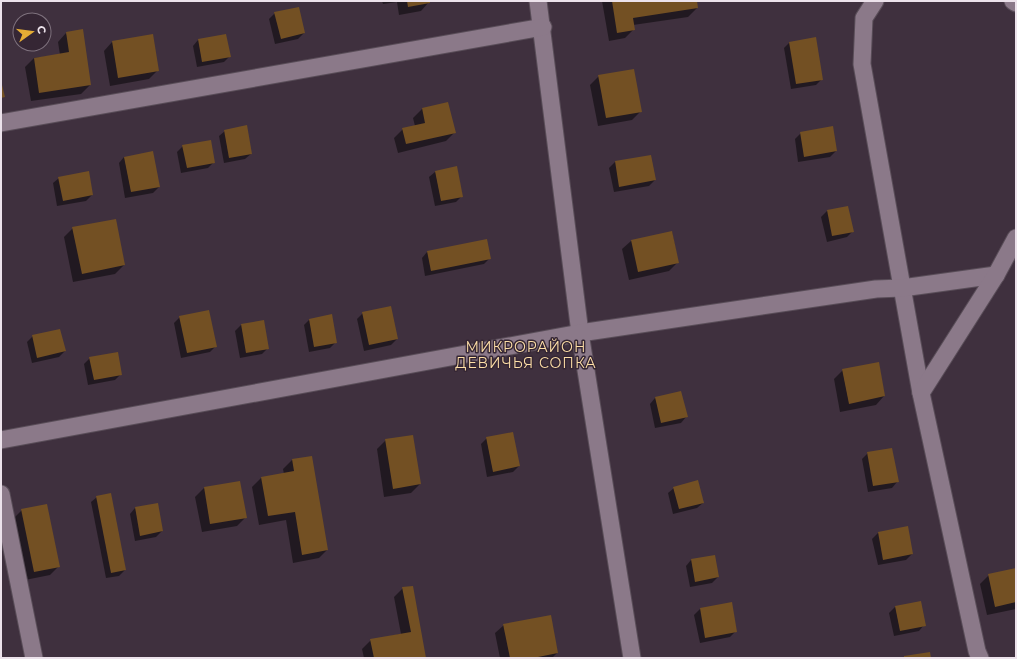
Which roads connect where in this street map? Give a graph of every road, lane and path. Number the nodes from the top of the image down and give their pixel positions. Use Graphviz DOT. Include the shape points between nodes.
graph roads {
  1 [pos="538,1"];
  2 [pos="875,1"];
  3 [pos="1013,1"];
  4 [pos="1016,3"];
  5 [pos="542,27"];
  6 [pos="1,123"];
  7 [pos="1016,238"];
  8 [pos="996,275"];
  9 [pos="902,288"];
  10 [pos="580,333"];
  11 [pos="920,393"];
  12 [pos="1,440"];
  13 [pos="1,494"];
  14 [pos="9,571"];
  15 [pos="34,658"];
  16 [pos="632,658"];
  17 [pos="980,658"];
  1 -- 5 [label="street"];
  2 -- 9 [label="street" via="864,18 862,64"];
  3 -- 4 [label="street"];
  5 -- 6 [label="street"];
  5 -- 10 [label="street"];
  7 -- 8 [label="street"];
  8 -- 9 [label="street"];
  8 -- 11 [label="street"];
  9 -- 10 [label="street" via="876,289"];
  9 -- 11 [label="street"];
  10 -- 12 [label="street"];
  10 -- 16 [label="street"];
  11 -- 17 [label="street"];
  13 -- 14 [label="street"];
  14 -- 15 [label="street"];
}
